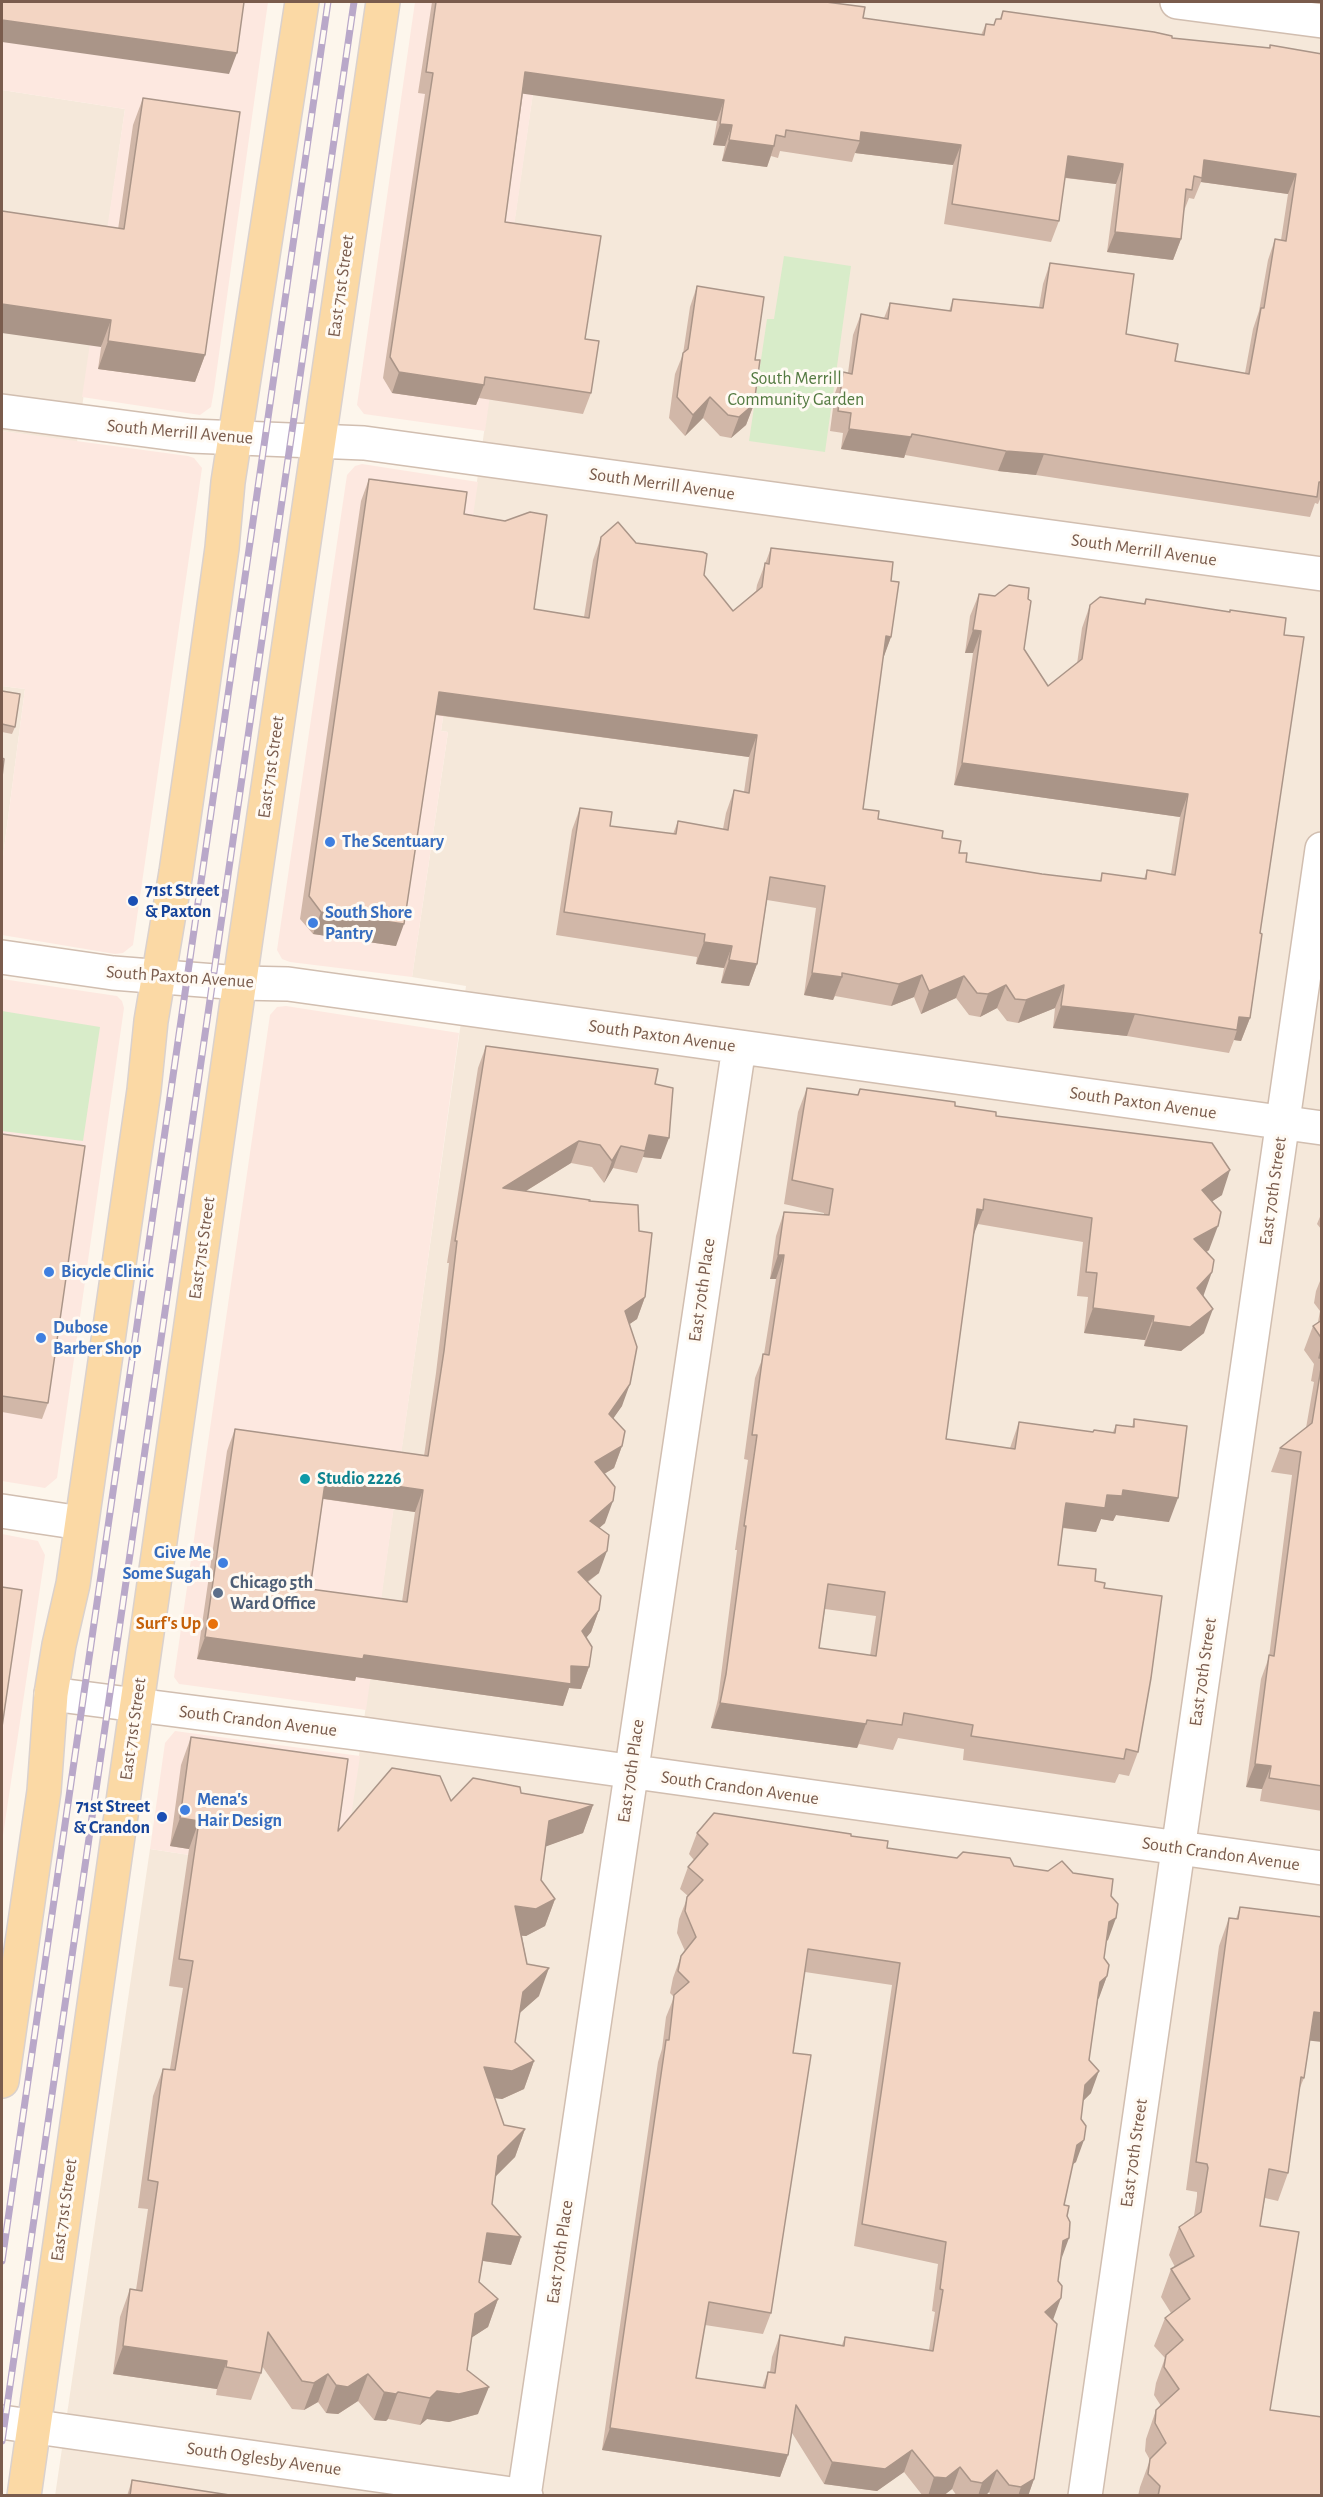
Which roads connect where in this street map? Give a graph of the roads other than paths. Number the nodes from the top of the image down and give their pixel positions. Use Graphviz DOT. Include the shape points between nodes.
graph roads {
  1 [pos="302,2"];
  2 [pos="383,2"];
  3 [pos="1177,2"];
  4 [pos="1322,21"];
  5 [pos="2,411"];
  6 [pos="235,438"];
  7 [pos="319,442"];
  8 [pos="1322,574"];
  9 [pos="1322,849"];
  10 [pos="2,957"];
  11 [pos="157,977"];
  12 [pos="240,983"];
  13 [pos="739,1047"];
  14 [pos="1282,1122"];
  15 [pos="1322,1128"];
  16 [pos="2,1511"];
  17 [pos="81,1523"];
  18 [pos="51,1694"];
  19 [pos="137,1706"];
  20 [pos="631,1773"];
  21 [pos="1178,1849"];
  22 [pos="1322,1868"];
  23 [pos="2,2068"];
  24 [pos="2,2422"];
  25 [pos="34,2426"];
  26 [pos="524,2495"];
  27 [pos="24,2496"];
  28 [pos="1085,2496"];
  1 -- 6 [label="main road"];
  2 -- 7 [label="main road, East 71st Street"];
  3 -- 4 [label="street"];
  5 -- 6 [label="street, South Merrill Avenue" via="191,436"];
  6 -- 7 [label="street, South Merrill Avenue"];
  6 -- 11 [label="main road" via="179,849"];
  7 -- 8 [label="street, South Merrill Avenue" via="364,443"];
  7 -- 12 [label="main road, East 71st Street"];
  9 -- 14 [label="street, East 70th Street"];
  10 -- 11 [label="street, South Paxton Avenue"];
  11 -- 12 [label="street, South Paxton Avenue"];
  11 -- 17 [label="main road"];
  12 -- 13 [label="street, South Paxton Avenue" via="288,984"];
  12 -- 19 [label="main road, East 71st Street"];
  13 -- 14 [label="street, South Paxton Avenue"];
  13 -- 20 [label="street, East 70th Place"];
  14 -- 15 [label="street, South Paxton Avenue"];
  14 -- 21 [label="street, East 70th Street"];
  16 -- 17 [label="street"];
  17 -- 18 [label="main road"];
  18 -- 19 [label="street, South Crandon Avenue"];
  18 -- 23 [label="main road" via="44,1791"];
  19 -- 20 [label="street, South Crandon Avenue"];
  19 -- 25 [label="main road, East 71st Street"];
  20 -- 21 [label="street, South Crandon Avenue"];
  20 -- 26 [label="street, East 70th Place"];
  21 -- 22 [label="street, South Crandon Avenue"];
  21 -- 28 [label="street, East 70th Street"];
  24 -- 25 [label="street, South Oglesby Avenue"];
  25 -- 26 [label="street, South Oglesby Avenue"];
  25 -- 27 [label="main road, East 71st Street"];
}
